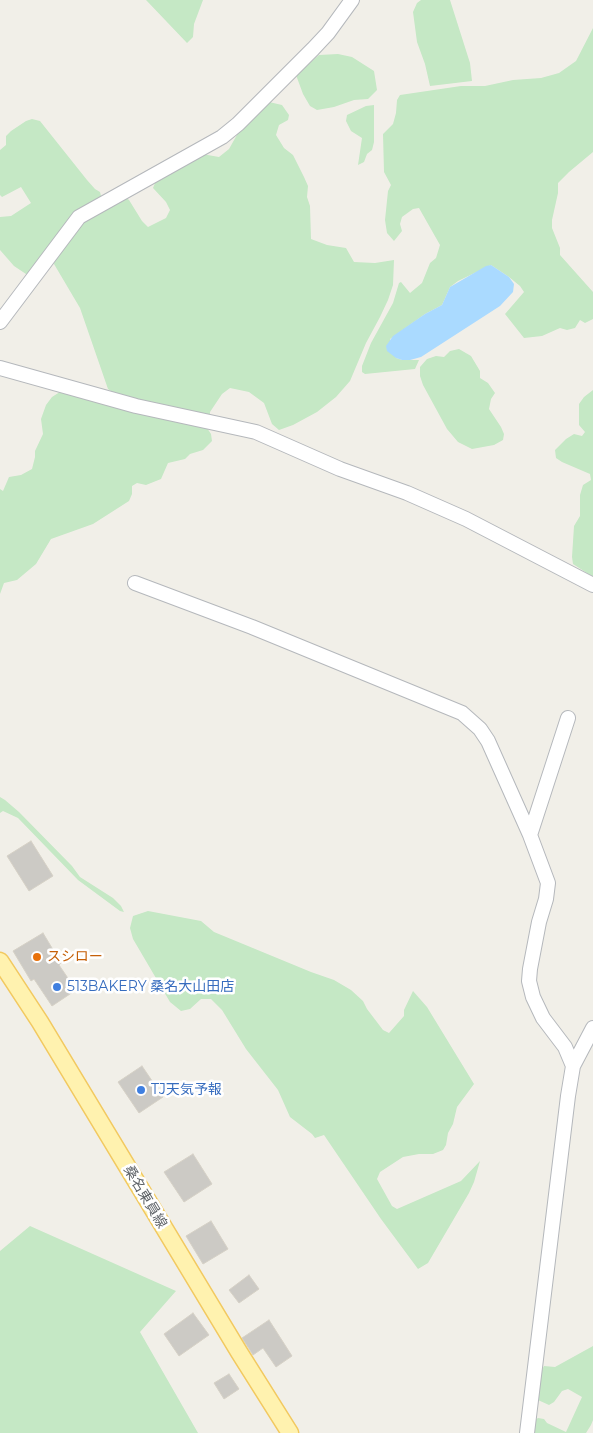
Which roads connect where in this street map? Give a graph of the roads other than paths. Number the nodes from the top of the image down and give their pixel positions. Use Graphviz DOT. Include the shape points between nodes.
graph roads {
  1 [pos="352,0"];
  2 [pos="0,322"];
  3 [pos="0,368"];
  4 [pos="136,583"];
  5 [pos="593,585"];
  6 [pos="568,718"];
  7 [pos="530,836"];
  8 [pos="0,961"];
  9 [pos="593,1028"];
  10 [pos="574,1066"];
  11 [pos="290,1433"];
  12 [pos="527,1433"];
  1 -- 2 [label="street" via="313,49 222,137 79,217"];
  3 -- 5 [label="street" via="136,406 256,432 466,519"];
  4 -- 7 [label="street" via="462,713 488,741"];
  6 -- 7 [label="street"];
  7 -- 10 [label="street" via="548,883 529,981 543,1018"];
  8 -- 11 [label="main road, 桑名東員線"];
  9 -- 10 [label="street"];
  10 -- 12 [label="street"];
}
